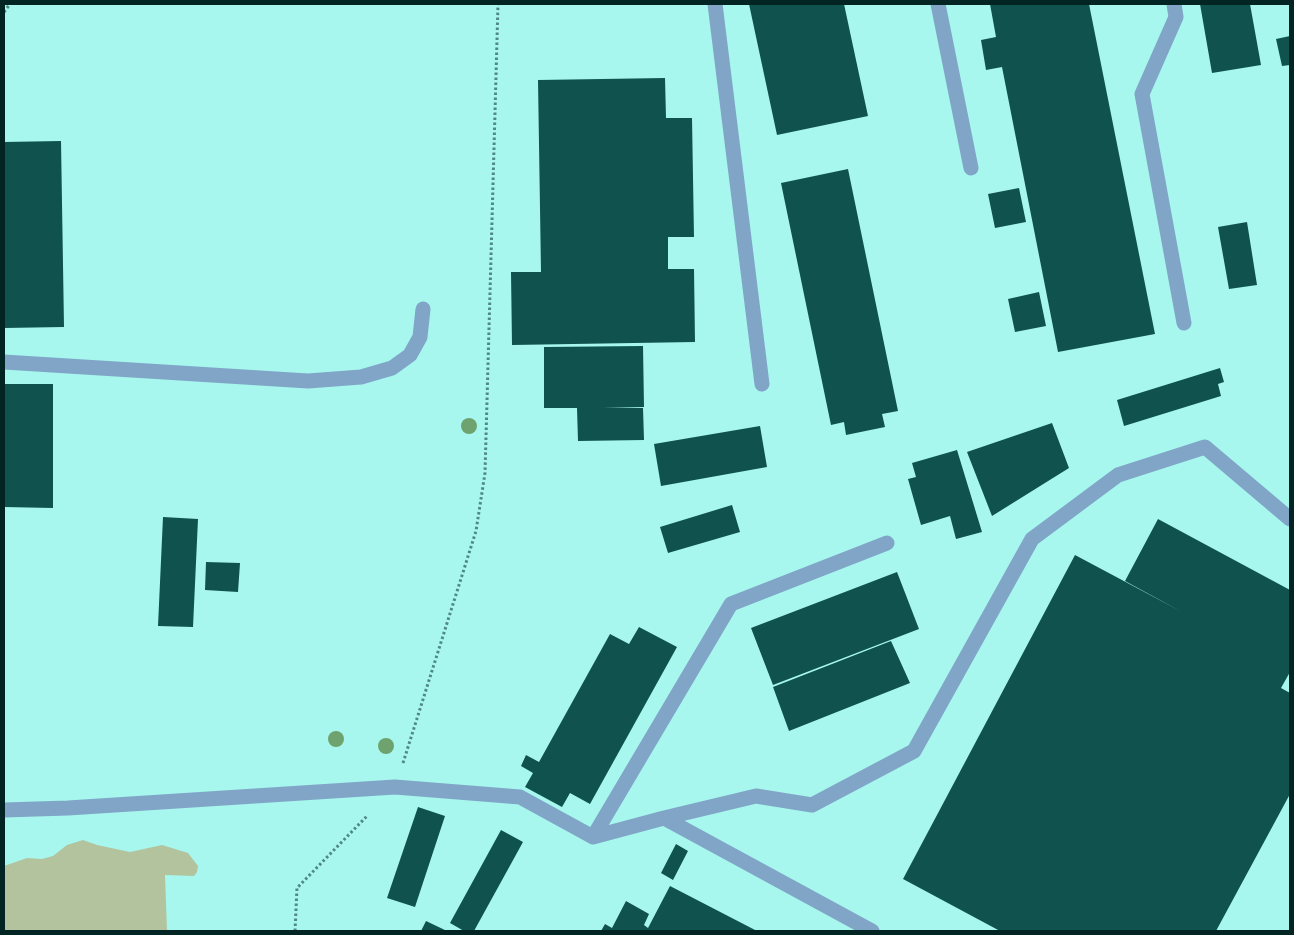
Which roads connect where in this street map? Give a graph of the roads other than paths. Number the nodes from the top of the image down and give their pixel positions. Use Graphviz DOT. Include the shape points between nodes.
graph roads {
  1 [pos="715,4"];
  2 [pos="938,4"];
  3 [pos="1174,4"];
  4 [pos="971,168"];
  5 [pos="423,309"];
  6 [pos="1184,323"];
  7 [pos="4,362"];
  8 [pos="762,384"];
  9 [pos="1290,519"];
  10 [pos="887,543"];
  11 [pos="4,810"];
  12 [pos="664,818"];
  13 [pos="593,837"];
  14 [pos="872,931"];
  1 -- 8 [label="lane"];
  2 -- 4 [label="lane"];
  3 -- 6 [label="lane" via="1176,17 1142,94"];
  5 -- 7 [label="lane" via="420,337 410,354 392,368 361,377 308,381"];
  9 -- 12 [label="lane" via="1205,447 1118,475 1032,539 914,751 812,805 756,796"];
  10 -- 13 [label="lane" via="731,604"];
  11 -- 13 [label="lane" via="395,787 520,797"];
  12 -- 13 [label="lane"];
  12 -- 14 [label="lane"];
}
